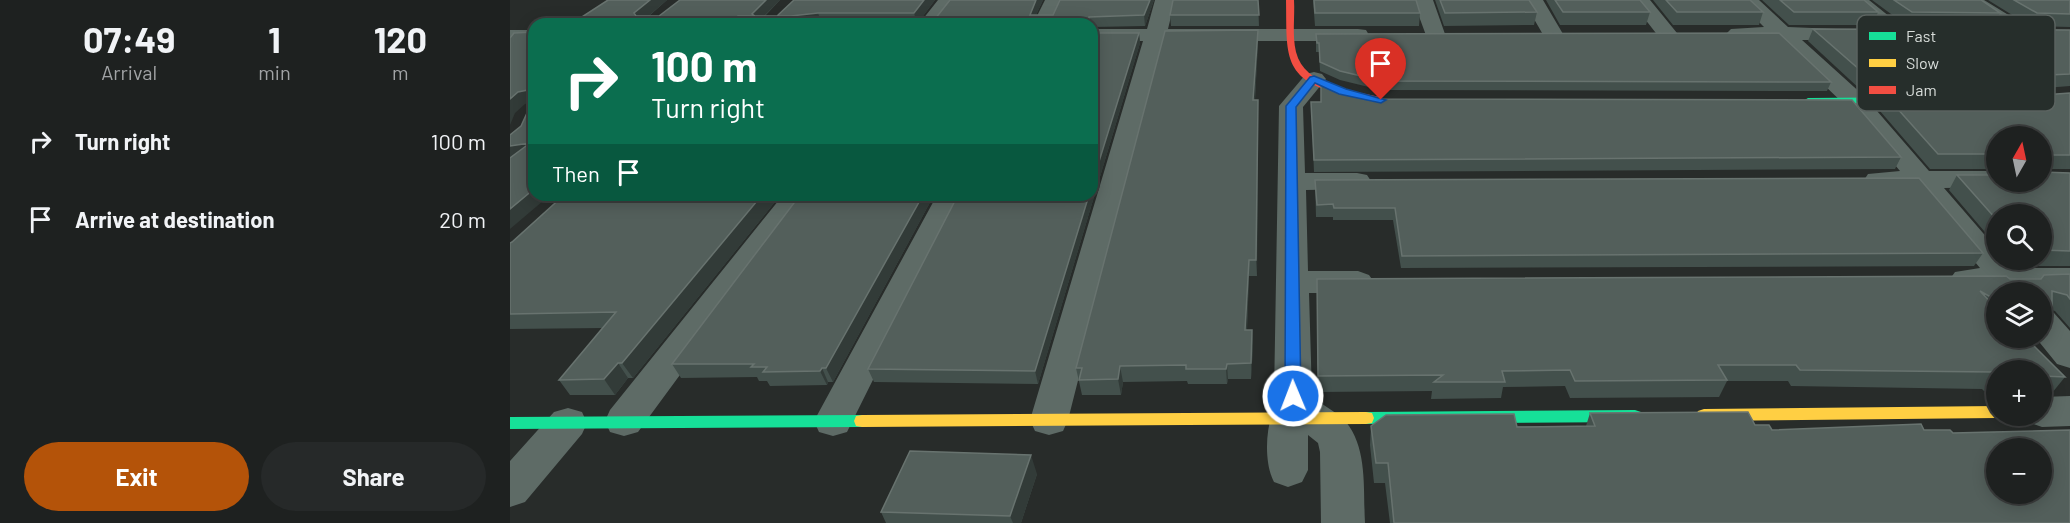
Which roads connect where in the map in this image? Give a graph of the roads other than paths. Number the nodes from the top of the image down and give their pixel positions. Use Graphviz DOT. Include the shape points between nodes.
graph roads {
  1 [pos="948,0"];
  2 [pos="1055,0"];
  3 [pos="1166,0"];
  4 [pos="1290,0"];
  5 [pos="1423,0"];
  6 [pos="1533,0"];
  7 [pos="1640,0"];
  8 [pos="1748,0"];
  9 [pos="1857,0"];
  10 [pos="1970,0"];
  11 [pos="1876,15"];
  12 [pos="1994,15"];
  13 [pos="934,18"];
  14 [pos="1046,18"];
  15 [pos="1643,33"];
  16 [pos="1666,33"];
  17 [pos="1689,33"];
  18 [pos="1712,33"];
  19 [pos="1782,33"];
  20 [pos="1410,34"];
  21 [pos="1434,34"];
  22 [pos="1458,34"];
  23 [pos="1528,34"];
  24 [pos="1552,34"];
  25 [pos="1575,34"];
  26 [pos="1857,34"];
  27 [pos="1098,35"];
  28 [pos="1156,35"];
  29 [pos="1375,35"];
  30 [pos="510,36"];
  31 [pos="528,36"];
  32 [pos="1291,36"];
  33 [pos="1314,79"];
  34 [pos="1391,100"];
  35 [pos="1855,100"];
  36 [pos="1797,101"];
  37 [pos="1857,102"];
  38 [pos="1864,111"];
  39 [pos="1922,179"];
  40 [pos="1986,179"];
  41 [pos="1851,180"];
  42 [pos="1387,181"];
  43 [pos="1292,182"];
  44 [pos="793,201"];
  45 [pos="948,201"];
  46 [pos="2070,278"];
  47 [pos="1934,279"];
  48 [pos="1386,281"];
  49 [pos="1291,282"];
  50 [pos="2009,282"];
  51 [pos="2037,282"];
  52 [pos="1986,283"];
  53 [pos="2052,333"];
  54 [pos="2070,355"];
  55 [pos="2070,411"];
  56 [pos="1986,412"];
  57 [pos="2052,412"];
  58 [pos="1686,415"];
  59 [pos="1650,416"];
  60 [pos="1302,419"];
  61 [pos="833,420"];
  62 [pos="1049,420"];
  63 [pos="624,421"];
  64 [pos="510,423"];
  65 [pos="568,423"];
  66 [pos="1288,470"];
  67 [pos="510,490"];
  68 [pos="1343,523"];
  1 -- 13 [label="street"];
  2 -- 14 [label="street"];
  3 -- 28 [label="street"];
  4 -- 32 [label="street"];
  5 -- 21 [label="street"];
  6 -- 24 [label="street"];
  7 -- 16 [label="street"];
  8 -- 19 [label="street"];
  9 -- 11 [label="street"];
  10 -- 12 [label="street"];
  15 -- 16 [label="street"];
  16 -- 17 [label="street"];
  18 -- 19 [label="street"];
  19 -- 26 [label="street"];
  19 -- 35 [label="street"];
  20 -- 21 [label="street"];
  21 -- 22 [label="street"];
  23 -- 24 [label="street"];
  24 -- 25 [label="street"];
  27 -- 28 [label="street"];
  28 -- 32 [label="street"];
  28 -- 62 [label="street"];
  29 -- 32 [label="street"];
  30 -- 31 [label="street"];
  32 -- 33 [label="street" via="1294,63"];
  33 -- 34 [label="street" via="1359,97"];
  33 -- 43 [label="street" via="1291,106"];
  35 -- 36 [label="street"];
  35 -- 37 [label="street"];
  38 -- 39 [label="street"];
  39 -- 40 [label="street"];
  39 -- 41 [label="street"];
  39 -- 50 [label="street"];
  42 -- 43 [label="street"];
  43 -- 49 [label="street"];
  44 -- 63 [label="street"];
  45 -- 61 [label="street"];
  46 -- 51 [label="street"];
  47 -- 52 [label="street"];
  48 -- 49 [label="street"];
  49 -- 60 [label="street" via="1293,396"];
  53 -- 54 [label="street"];
  55 -- 57 [label="street"];
  56 -- 58 [label="street"];
  59 -- 60 [label="street"];
  60 -- 62 [label="street"];
  60 -- 66 [label="street"];
  60 -- 68 [label="street" via="1332,432 1339,445"];
  61 -- 62 [label="street"];
  61 -- 63 [label="street"];
  63 -- 65 [label="street"];
  64 -- 65 [label="street"];
  65 -- 67 [label="street"];
}
